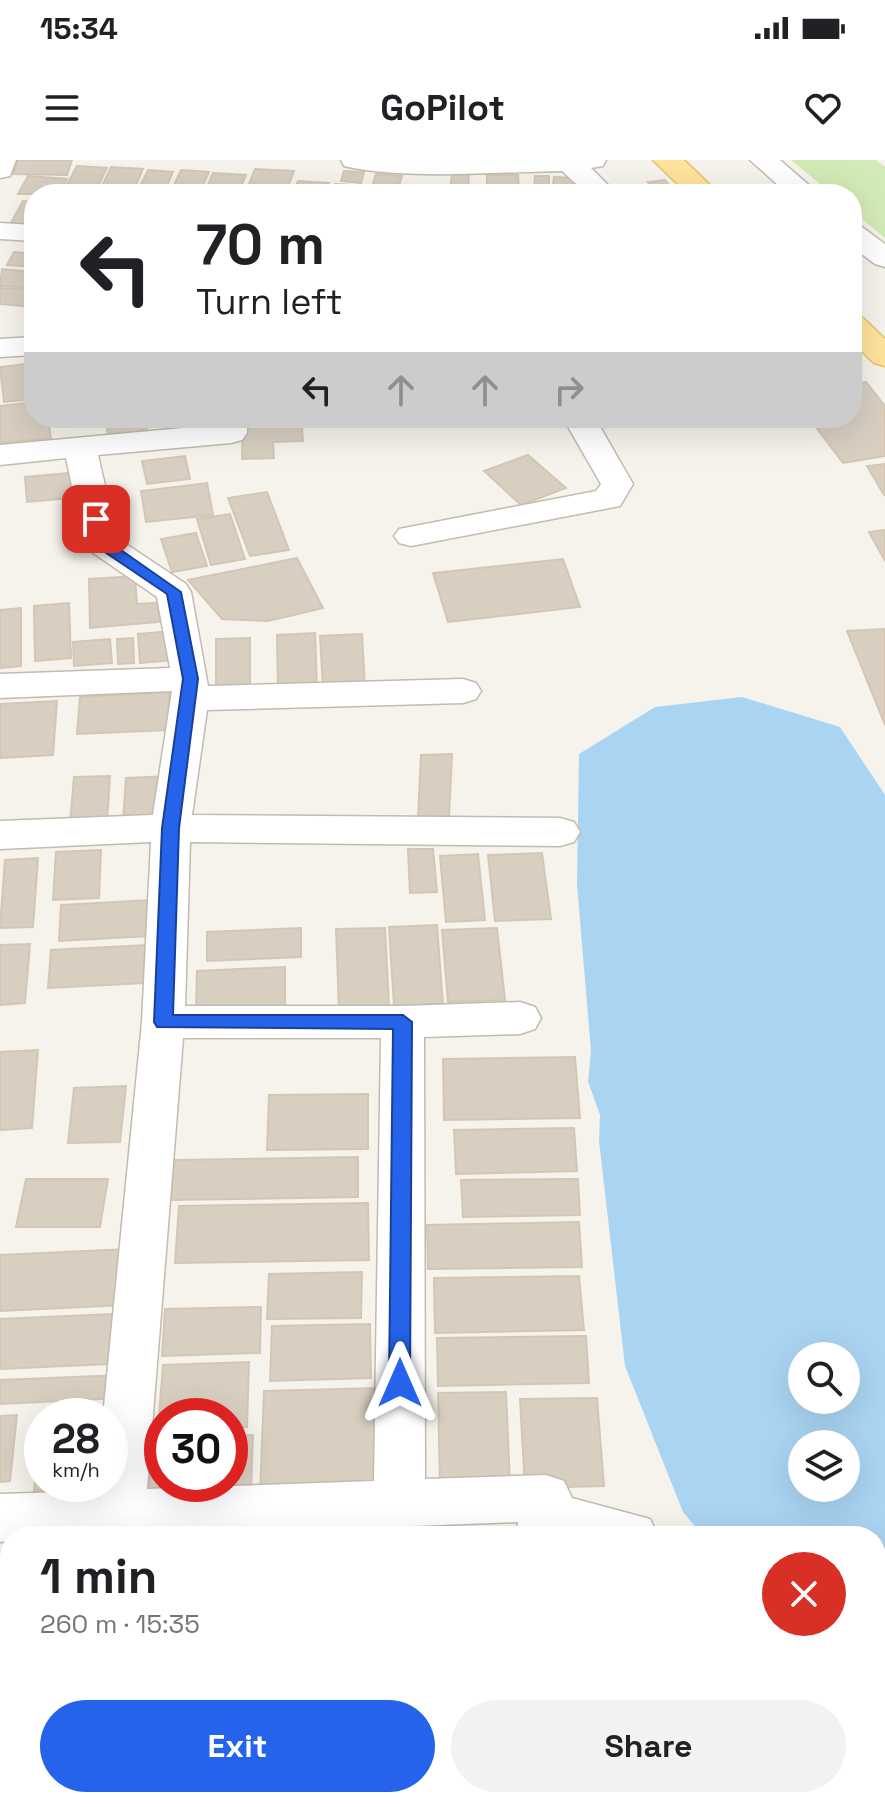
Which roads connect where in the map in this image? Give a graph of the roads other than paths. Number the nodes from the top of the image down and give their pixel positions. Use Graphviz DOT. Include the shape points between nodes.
graph roads {
  1 [pos="3,160"];
  2 [pos="667,160"];
  3 [pos="763,160"];
  4 [pos="509,162"];
  5 [pos="581,162"];
  6 [pos="412,164"];
  7 [pos="359,168"];
  8 [pos="0,170"];
  9 [pos="413,184"];
  10 [pos="596,184"];
  11 [pos="694,184"];
  12 [pos="793,184"];
  13 [pos="0,231"];
  14 [pos="24,232"];
  15 [pos="862,241"];
  16 [pos="885,258"];
  17 [pos="862,334"];
  18 [pos="24,347"];
  19 [pos="0,348"];
  20 [pos="885,356"];
  21 [pos="231,428"];
  22 [pos="585,428"];
  23 [pos="80,448"];
  24 [pos="0,455"];
  25 [pos="411,536"];
  26 [pos="0,686"];
  27 [pos="190,689"];
  28 [pos="463,691"];
  29 [pos="171,828"];
  30 [pos="560,832"];
  31 [pos="0,835"];
  32 [pos="520,1018"];
  33 [pos="163,1022"];
  34 [pos="403,1022"];
  35 [pos="399,1503"];
  36 [pos="119,1512"];
  37 [pos="0,1518"];
  38 [pos="544,1526"];
  1 -- 8 [label="street"];
  2 -- 11 [label="main road"];
  3 -- 12 [label="street"];
  4 -- 5 [label="street"];
  4 -- 6 [label="street"];
  5 -- 10 [label="street"];
  6 -- 7 [label="street"];
  6 -- 9 [label="street"];
  13 -- 14 [label="street"];
  15 -- 16 [label="street"];
  17 -- 20 [label="main road"];
  18 -- 19 [label="street"];
  21 -- 23 [label="street" via="231,433"];
  22 -- 25 [label="street" via="617,484 608,499"];
  23 -- 24 [label="street"];
  23 -- 27 [label="street" via="101,543 174,592"];
  26 -- 27 [label="street"];
  27 -- 28 [label="street"];
  27 -- 29 [label="street"];
  29 -- 30 [label="street"];
  29 -- 31 [label="street"];
  29 -- 33 [label="street"];
  32 -- 34 [label="street"];
  33 -- 34 [label="street"];
  33 -- 36 [label="street"];
  34 -- 35 [label="street"];
  35 -- 36 [label="street"];
  35 -- 38 [label="street" via="546,1498"];
  36 -- 37 [label="street"];
}
